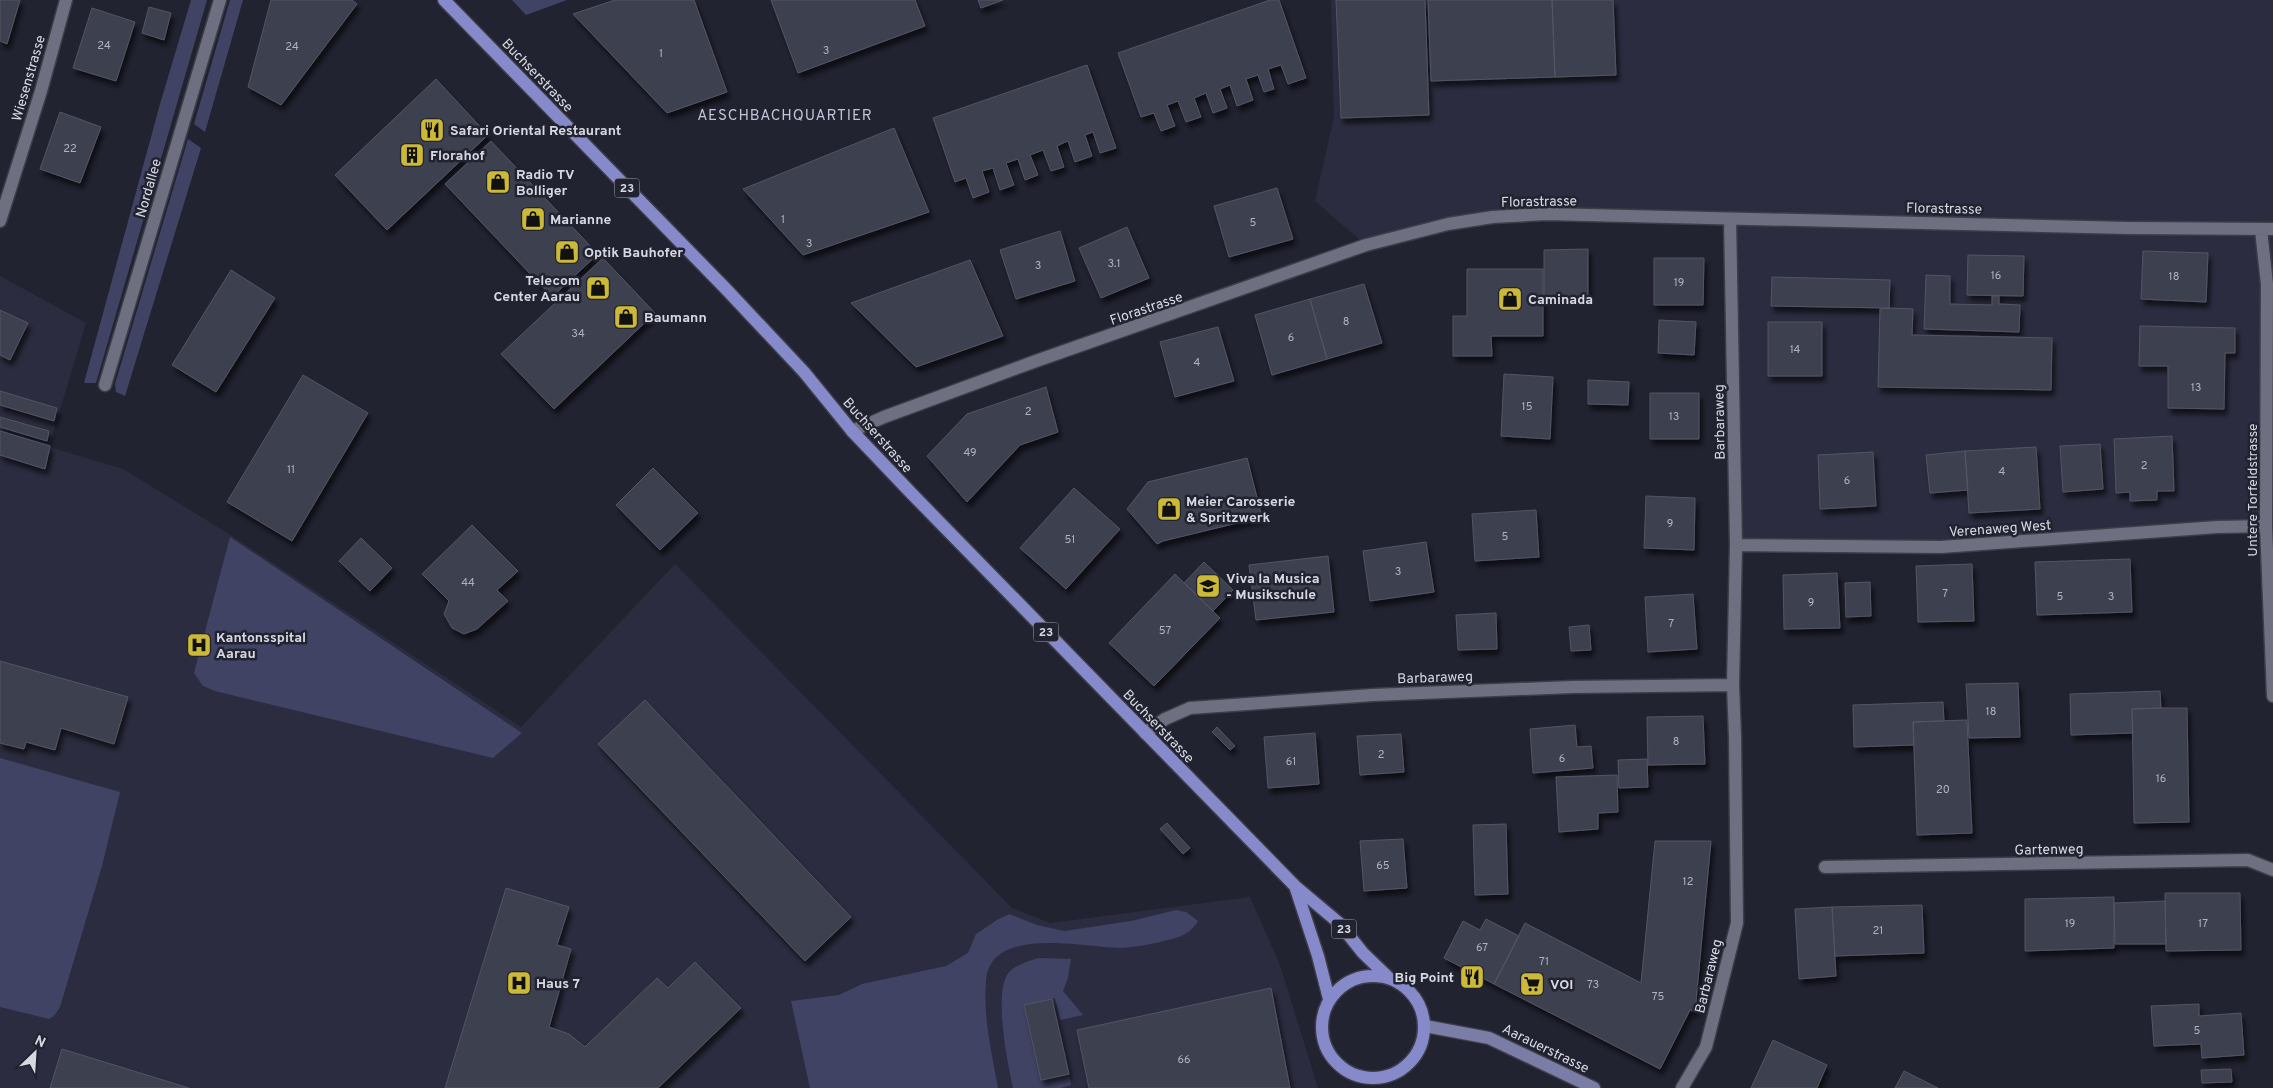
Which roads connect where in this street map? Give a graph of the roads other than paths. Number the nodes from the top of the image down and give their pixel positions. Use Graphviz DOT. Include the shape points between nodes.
graph roads {
  1 [pos="66,0"];
  2 [pos="220,0"];
  3 [pos="444,0"];
  4 [pos="1730,219"];
  5 [pos="0,221"];
  6 [pos="2267,229"];
  7 [pos="2270,284"];
  8 [pos="105,385"];
  9 [pos="852,431"];
  10 [pos="2266,526"];
  11 [pos="1736,545"];
  12 [pos="2270,557"];
  13 [pos="1732,685"];
  14 [pos="2273,696"];
  15 [pos="1145,733"];
  16 [pos="1825,867"];
  17 [pos="2273,870"];
  18 [pos="1295,886"];
  19 [pos="1388,978"];
  20 [pos="1329,999"];
  21 [pos="1425,1026"];
  22 [pos="1375,1083"];
  23 [pos="1594,1088"];
  24 [pos="1682,1088"];
  1 -- 5 [label="street, Wiesenstrasse"];
  2 -- 8 [label="street, Nordallee"];
  3 -- 9 [label="main road, Buchserstrasse / 23" via="726,289 804,372"];
  4 -- 6 [label="street, Florastrasse"];
  4 -- 9 [label="street, Florastrasse" via="1546,214 1448,224 1366,245 1036,361"];
  4 -- 11 [label="street, Barbaraweg"];
  6 -- 7 [label="street, Untere Torfeldstrasse"];
  7 -- 10 [label="street, Untere Torfeldstrasse"];
  9 -- 15 [label="main road, Buchserstrasse / 23"];
  10 -- 11 [label="street, Verenaweg West" via="1941,547"];
  10 -- 12 [label="street, Untere Torfeldstrasse"];
  11 -- 13 [label="street, Barbaraweg"];
  12 -- 14 [label="street, Untere Torfeldstrasse"];
  13 -- 15 [label="street, Barbaraweg" via="1392,694 1190,708 1165,719"];
  13 -- 24 [label="street, Barbaraweg" via="1736,737 1736,923 1706,1048"];
  15 -- 18 [label="main road, Buchserstrasse / 23"];
  16 -- 17 [label="street, Gartenweg" via="2248,860"];
  18 -- 19 [label="main road, Buchserstrasse / 23" via="1339,923"];
  18 -- 20 [label="main road, Buchserstrasse / 23"];
  19 -- 20 [label="main road, 23" via="1372,975 1355,978"];
  19 -- 21 [label="main road, 23" via="1413,994 1422,1009"];
  20 -- 22 [label="main road" via="1321,1026 1328,1053 1347,1072"];
  21 -- 22 [label="main road" via="1423,1042 1416,1057 1405,1068"];
  21 -- 23 [label="main road, Aarauerstrasse" via="1489,1038"];
}
